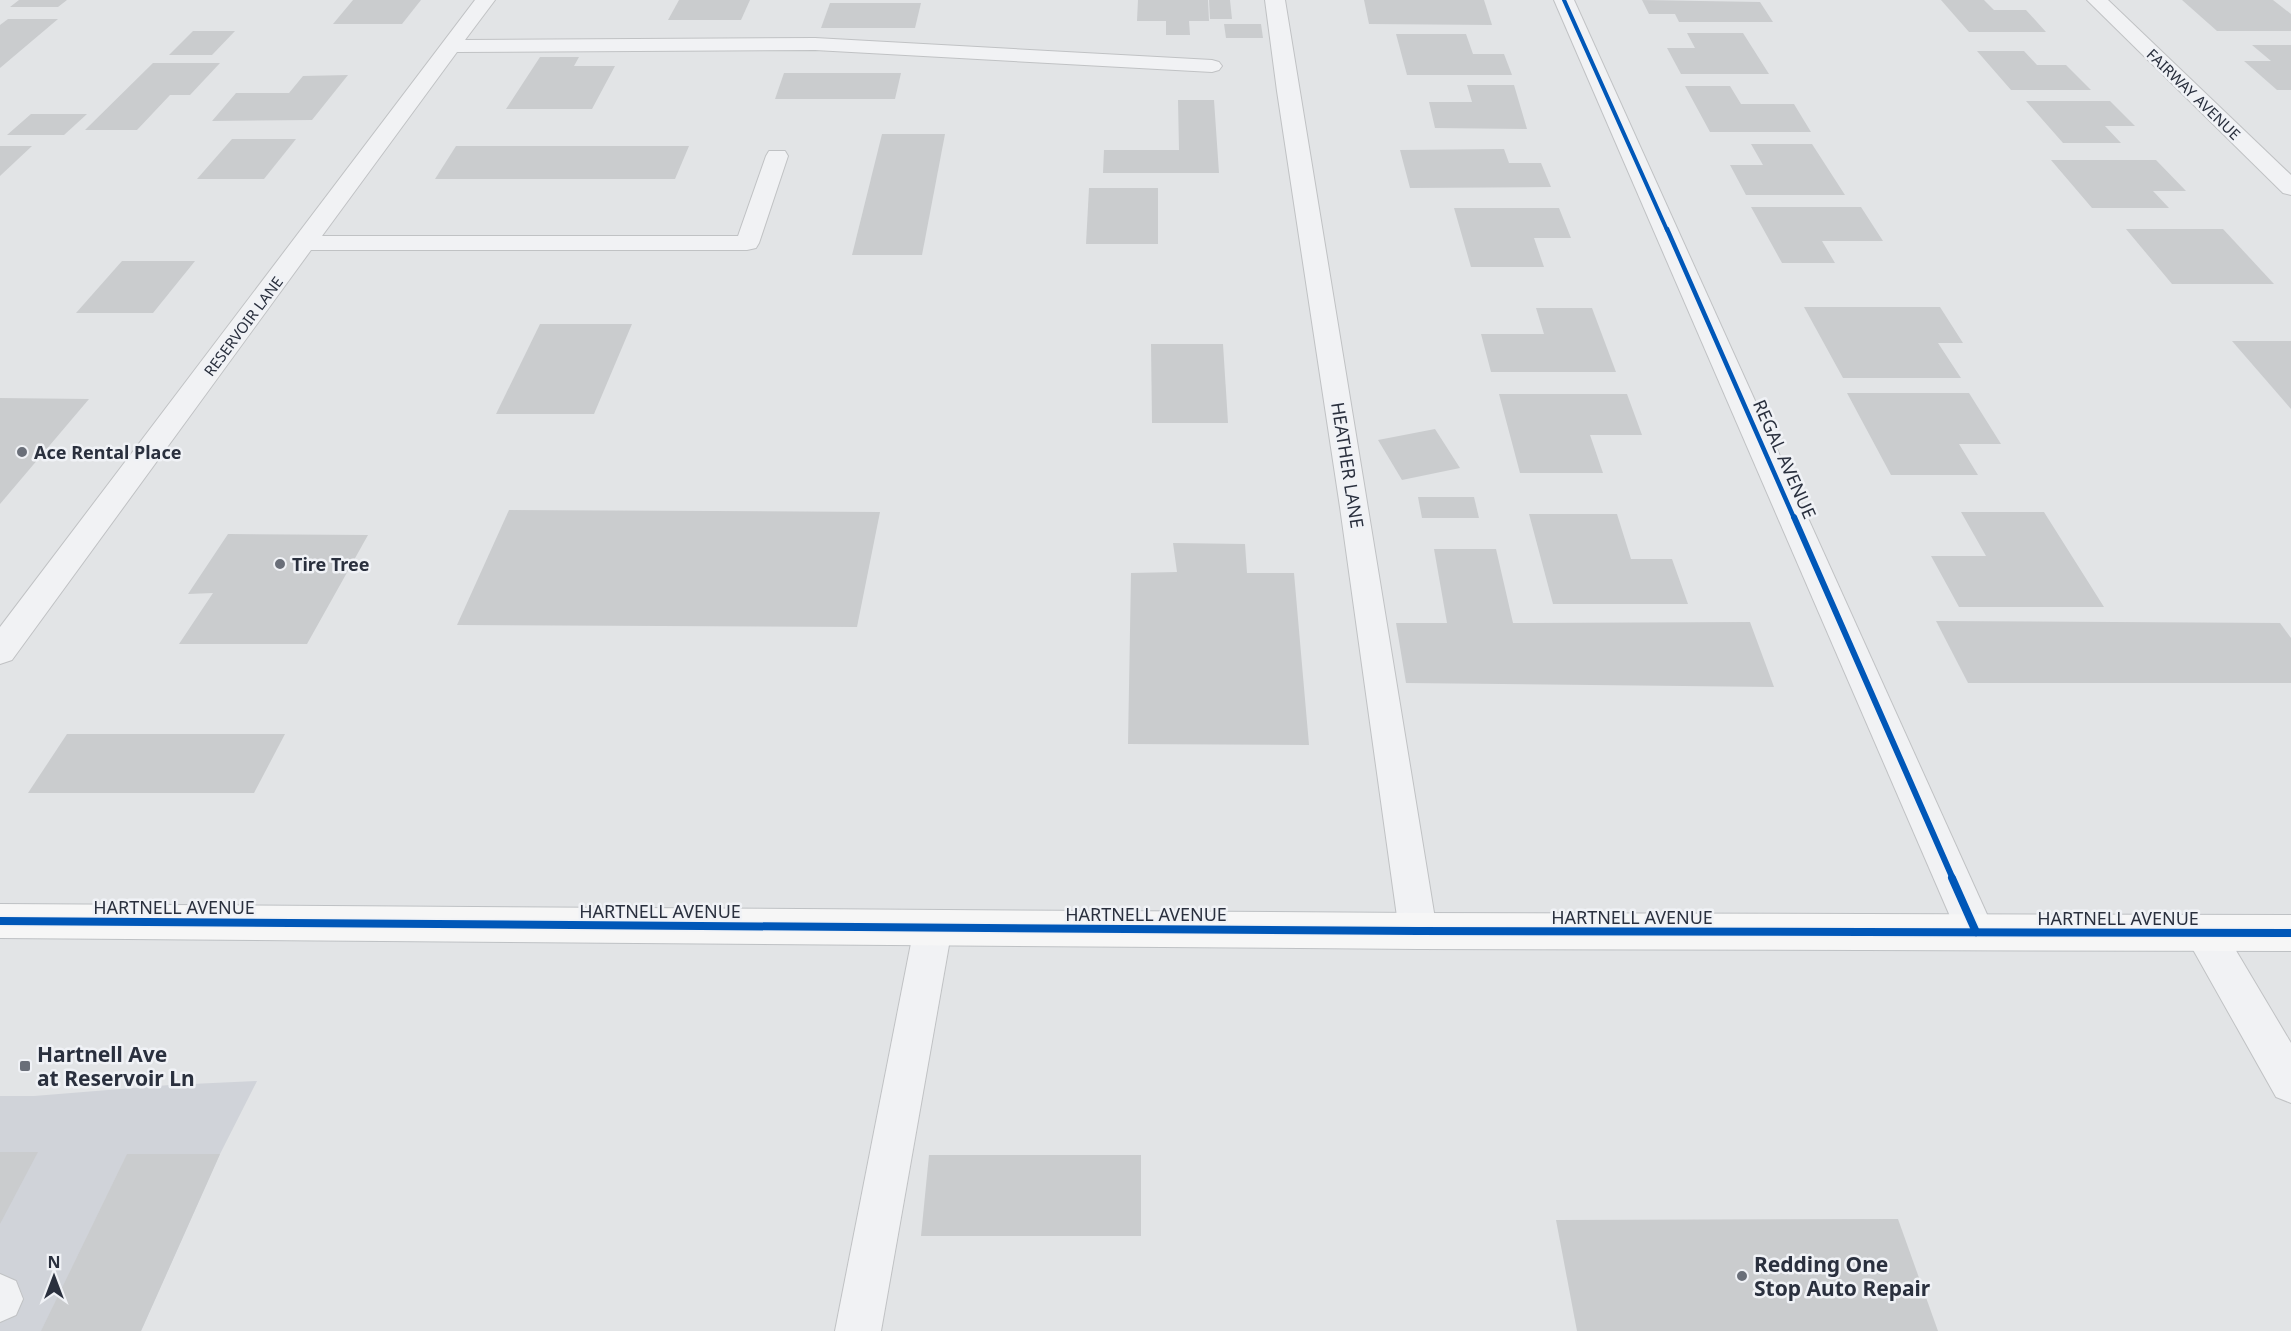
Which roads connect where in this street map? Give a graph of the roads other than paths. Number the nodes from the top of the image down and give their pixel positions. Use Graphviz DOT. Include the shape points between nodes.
graph roads {
  1 [pos="485,0"];
  2 [pos="1275,0"];
  3 [pos="1564,0"];
  4 [pos="2097,0"];
  5 [pos="451,46"];
  6 [pos="1212,66"];
  7 [pos="777,156"];
  8 [pos="2291,188"];
  9 [pos="305,243"];
  10 [pos="0,651"];
  11 [pos="0,921"];
  12 [pos="933,928"];
  13 [pos="1418,931"];
  14 [pos="1976,932"];
  15 [pos="2291,933"];
  16 [pos="2205,934"];
  17 [pos="2291,1082"];
  18 [pos="858,1331"];
  1 -- 5 [label="street, RESERVOIR LANE"];
  2 -- 13 [label="street, HEATHER LANE"];
  3 -- 14 [label="street, REGAL AVENUE"];
  4 -- 8 [label="street, FAIRWAY AVENUE"];
  5 -- 6 [label="street" via="815,44"];
  5 -- 9 [label="street, RESERVOIR LANE"];
  7 -- 9 [label="street" via="747,243"];
  9 -- 10 [label="street, RESERVOIR LANE"];
  11 -- 12 [label="main road, HARTNELL AVENUE"];
  12 -- 13 [label="main road, HARTNELL AVENUE"];
  12 -- 18 [label="street"];
  13 -- 14 [label="main road, HARTNELL AVENUE"];
  14 -- 16 [label="main road, HARTNELL AVENUE"];
  15 -- 16 [label="main road, HARTNELL AVENUE"];
  16 -- 17 [label="street"];
}
